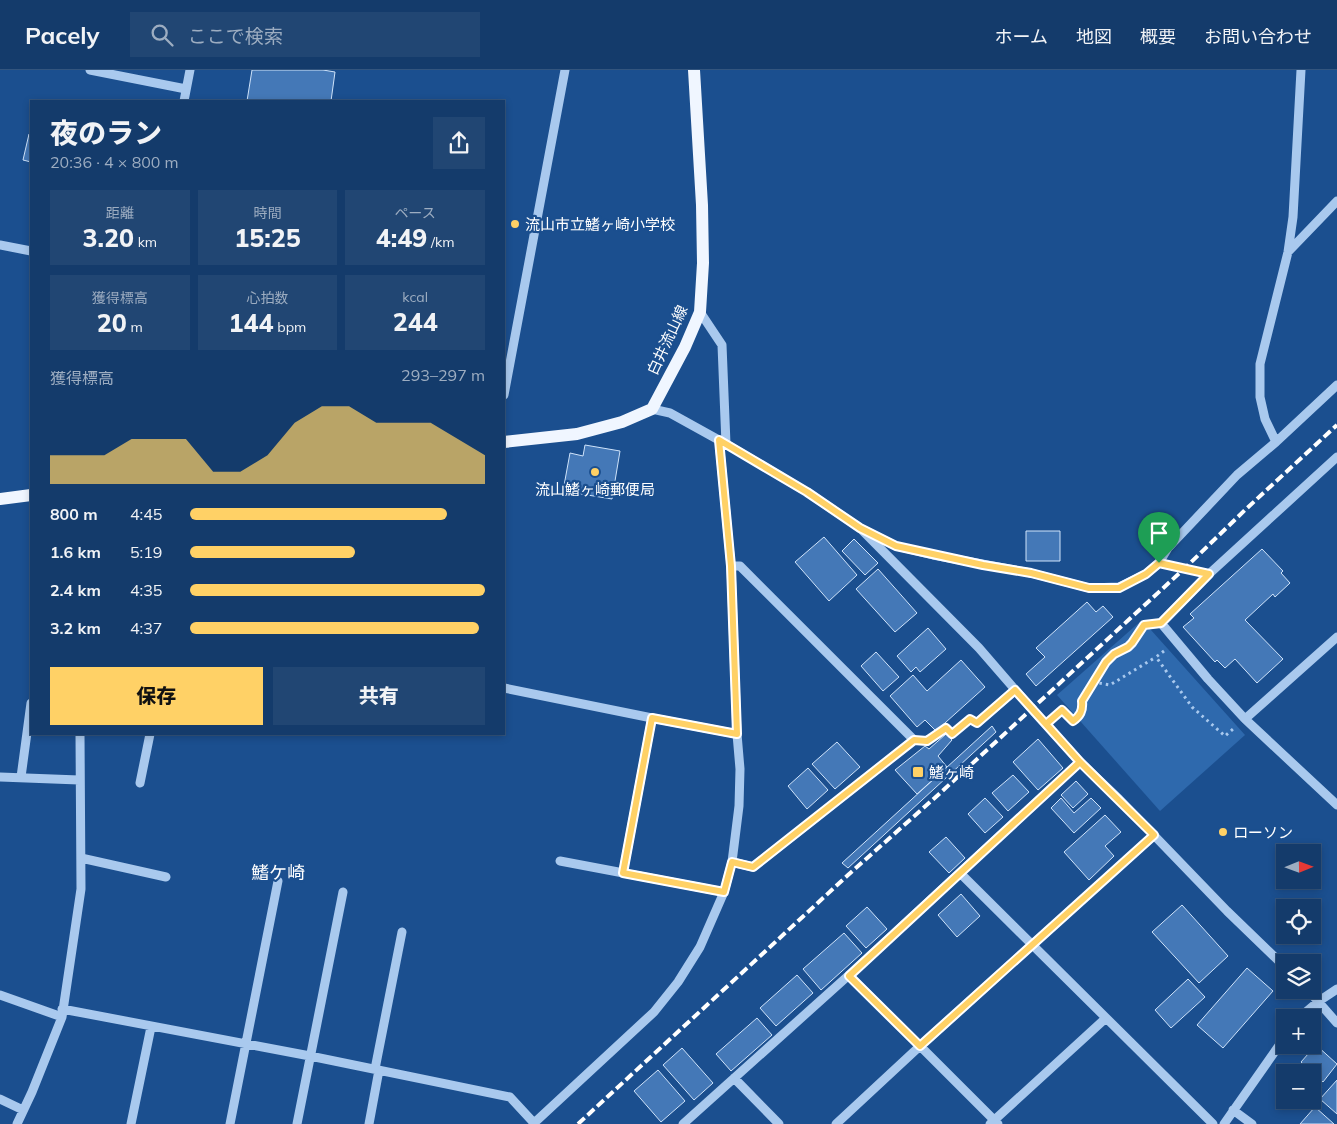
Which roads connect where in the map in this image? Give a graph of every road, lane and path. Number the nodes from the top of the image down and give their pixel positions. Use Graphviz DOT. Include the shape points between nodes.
graph roads {
  1 [pos="90,70"];
  2 [pos="190,70"];
  3 [pos="565,70"];
  4 [pos="694,70"];
  5 [pos="1303,72"];
  6 [pos="186,88"];
  7 [pos="184,100"];
  8 [pos="1337,201"];
  9 [pos="0,245"];
  10 [pos="30,251"];
  11 [pos="1288,252"];
  12 [pos="700,312"];
  13 [pos="1337,385"];
  14 [pos="505,390"];
  15 [pos="652,408"];
  16 [pos="505,442"];
  17 [pos="722,442"];
  18 [pos="1276,442"];
  19 [pos="1337,457"];
  20 [pos="0,499"];
  21 [pos="30,499"];
  22 [pos="860,528"];
  23 [pos="1159,563"];
  24 [pos="731,566"];
  25 [pos="1209,574"];
  26 [pos="1161,623"];
  27 [pos="1337,637"];
  28 [pos="1176,641"];
  29 [pos="1156,658"];
  30 [pos="1093,682"];
  31 [pos="505,688"];
  32 [pos="1015,690"];
  33 [pos="30,710"];
  34 [pos="652,718"];
  35 [pos="1245,719"];
  36 [pos="977,723"];
  37 [pos="1046,724"];
  38 [pos="737,734"];
  39 [pos="80,735"];
  40 [pos="150,735"];
  41 [pos="914,740"];
  42 [pos="1080,762"];
  43 [pos="21,777"];
  44 [pos="0,778"];
  45 [pos="79,780"];
  46 [pos="140,783"];
  47 [pos="1337,805"];
  48 [pos="1154,835"];
  49 [pos="81,858"];
  50 [pos="560,861"];
  51 [pos="732,862"];
  52 [pos="623,873"];
  53 [pos="960,873"];
  54 [pos="166,877"];
  55 [pos="278,881"];
  56 [pos="343,892"];
  57 [pos="724,892"];
  58 [pos="402,932"];
  59 [pos="1032,944"];
  60 [pos="1276,957"];
  61 [pos="849,976"];
  62 [pos="1337,989"];
  63 [pos="0,995"];
  64 [pos="1319,1001"];
  65 [pos="1310,1009"];
  66 [pos="62,1013"];
  67 [pos="1106,1018"];
  68 [pos="1337,1023"];
  69 [pos="151,1027"];
  70 [pos="246,1044"];
  71 [pos="920,1046"];
  72 [pos="1276,1050"];
  73 [pos="310,1056"];
  74 [pos="377,1070"];
  75 [pos="734,1078"];
  76 [pos="0,1099"];
  77 [pos="24,1110"];
  78 [pos="1233,1110"];
  79 [pos="533,1123"];
  80 [pos="994,1123"];
  81 [pos="17,1124"];
  82 [pos="131,1124"];
  83 [pos="230,1124"];
  84 [pos="297,1124"];
  85 [pos="369,1124"];
  86 [pos="683,1124"];
  87 [pos="779,1124"];
  88 [pos="836,1124"];
  89 [pos="1213,1124"];
  90 [pos="1224,1124"];
  91 [pos="1252,1124"];
  1 -- 6 [label="street"];
  2 -- 6 [label="street"];
  3 -- 14 [label="street"];
  4 -- 12 [label="main road, 白井流山線" via="702,206"];
  5 -- 11 [label="street"];
  6 -- 7 [label="street"];
  8 -- 11 [label="street"];
  9 -- 10 [label="street"];
  11 -- 18 [label="street" via="1260,364 1260,397 1265,420"];
  12 -- 15 [label="main road, 白井流山線"];
  12 -- 17 [label="street" via="722,345"];
  13 -- 18 [label="street"];
  15 -- 16 [label="main road" via="622,422 577,434"];
  15 -- 17 [label="street" via="670,413"];
  17 -- 22 [label="street" via="807,492"];
  17 -- 24 [label="street"];
  18 -- 23 [label="street" via="1237,475 1168,548"];
  19 -- 25 [label="street"];
  20 -- 21 [label="main road"];
  22 -- 23 [label="street" via="896,546 1089,588 1119,588"];
  22 -- 32 [label="street" via="979,648"];
  23 -- 25 [label="path"];
  24 -- 38 [label="street"];
  24 -- 41 [label="street" via="740,566"];
  25 -- 26 [label="street"];
  26 -- 28 [label="street"];
  26 -- 30 [label="path" via="1144,625 1128,647 1106,662"];
  27 -- 35 [label="street"];
  28 -- 29 [label="path"];
  28 -- 35 [label="street"];
  29 -- 30 [label="path" via="1110,685"];
  29 -- 35 [label="path" via="1192,707 1225,736"];
  30 -- 37 [label="path" via="1082,701 1079,717 1073,721 1062,710"];
  31 -- 34 [label="street"];
  32 -- 36 [label="street"];
  32 -- 37 [label="street"];
  33 -- 43 [label="street"];
  34 -- 38 [label="street"];
  34 -- 52 [label="street"];
  35 -- 47 [label="street"];
  36 -- 41 [label="path" via="970,719 952,734 946,728 927,741"];
  37 -- 42 [label="street"];
  38 -- 51 [label="street" via="739,806"];
  39 -- 45 [label="street"];
  40 -- 46 [label="street"];
  41 -- 51 [label="street" via="753,867"];
  42 -- 48 [label="street"];
  42 -- 53 [label="street"];
  43 -- 44 [label="street"];
  43 -- 45 [label="street"];
  45 -- 49 [label="street"];
  48 -- 59 [label="street"];
  48 -- 60 [label="street"];
  49 -- 54 [label="street"];
  49 -- 66 [label="street" via="81,889"];
  50 -- 52 [label="street"];
  51 -- 57 [label="street"];
  52 -- 57 [label="street"];
  53 -- 59 [label="street"];
  53 -- 61 [label="street"];
  55 -- 70 [label="street"];
  56 -- 73 [label="street"];
  57 -- 79 [label="street" via="700,947 654,1012"];
  58 -- 74 [label="street"];
  59 -- 67 [label="street"];
  59 -- 71 [label="street"];
  61 -- 71 [label="street"];
  61 -- 75 [label="street"];
  62 -- 64 [label="street"];
  63 -- 66 [label="street"];
  64 -- 65 [label="street"];
  64 -- 68 [label="street"];
  66 -- 69 [label="street"];
  66 -- 77 [label="street"];
  67 -- 80 [label="street"];
  67 -- 89 [label="street"];
  69 -- 70 [label="street"];
  69 -- 82 [label="street"];
  70 -- 73 [label="street"];
  70 -- 83 [label="street"];
  71 -- 80 [label="street"];
  71 -- 88 [label="street"];
  72 -- 78 [label="street"];
  73 -- 74 [label="street"];
  73 -- 84 [label="street"];
  74 -- 79 [label="street" via="510,1097"];
  74 -- 85 [label="street"];
  75 -- 86 [label="street"];
  75 -- 87 [label="street"];
  76 -- 77 [label="street"];
  77 -- 81 [label="street"];
  78 -- 90 [label="street"];
  78 -- 91 [label="street"];
}
